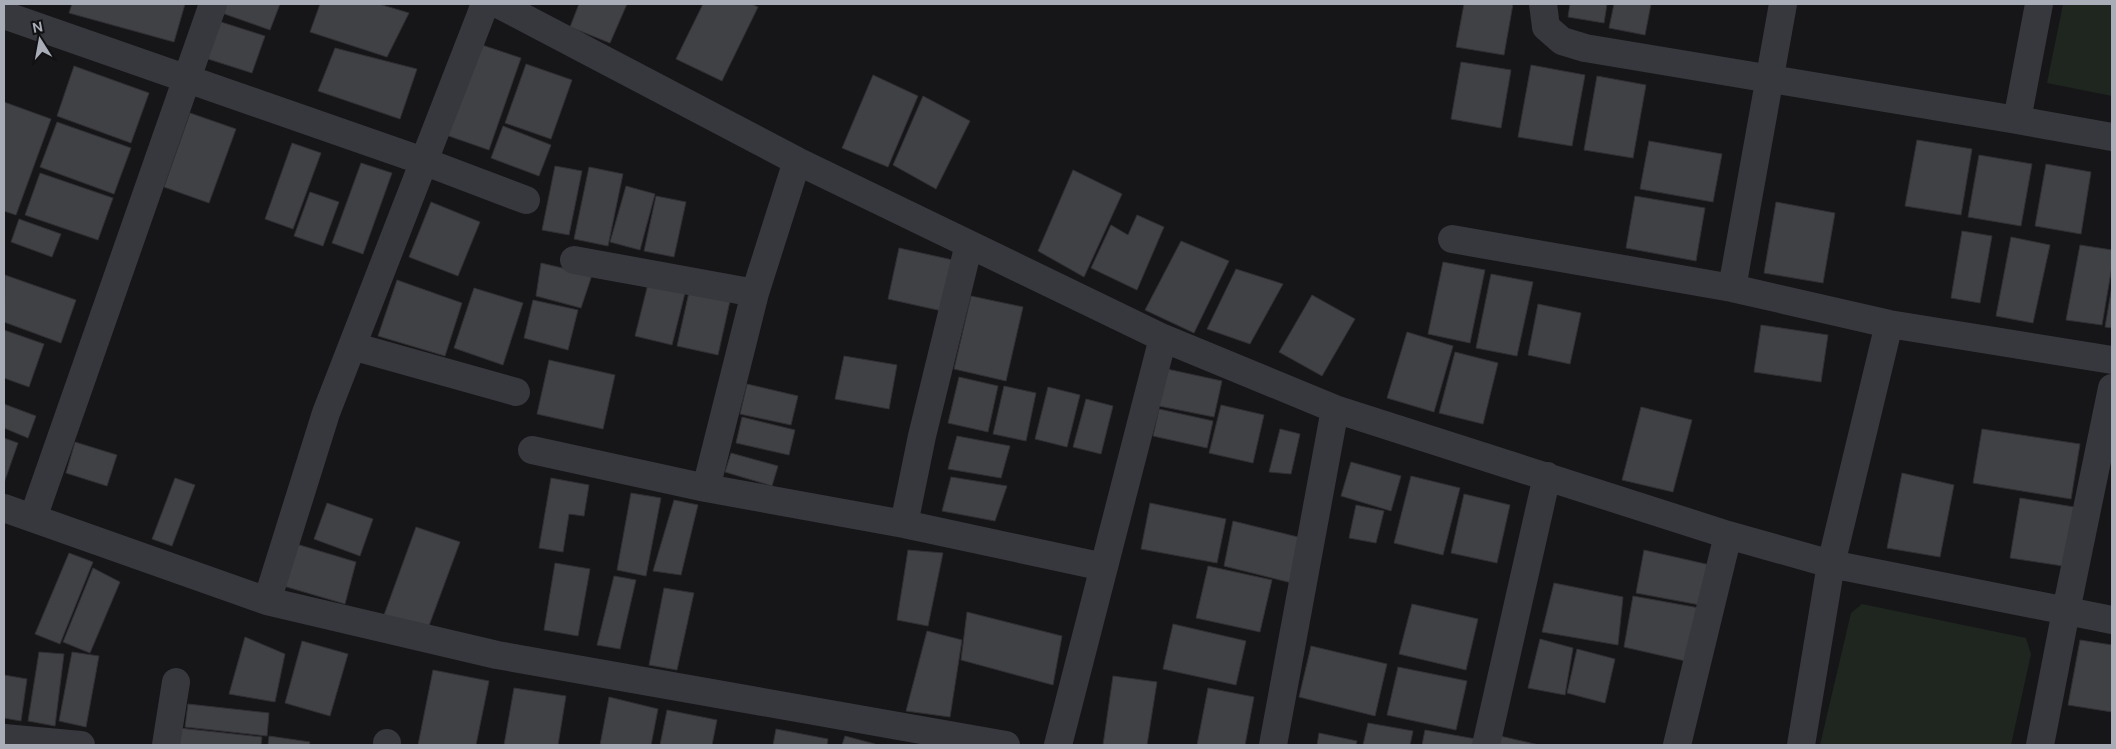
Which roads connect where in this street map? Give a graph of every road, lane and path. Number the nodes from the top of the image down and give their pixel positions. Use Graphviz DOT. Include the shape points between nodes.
graph roads {
  1 [pos="212,4"];
  2 [pos="485,4"];
  3 [pos="498,4"];
  4 [pos="1543,4"];
  5 [pos="1783,4"];
  6 [pos="2039,4"];
  7 [pos="4,15"];
  8 [pos="1769,78"];
  9 [pos="187,79"];
  10 [pos="2017,120"];
  11 [pos="2112,137"];
  12 [pos="423,161"];
  13 [pos="797,161"];
  14 [pos="526,200"];
  15 [pos="1452,239"];
  16 [pos="969,244"];
  17 [pos="574,260"];
  18 [pos="1732,288"];
  19 [pos="755,293"];
  20 [pos="1889,324"];
  21 [pos="1163,338"];
  22 [pos="352,346"];
  23 [pos="2112,360"];
  24 [pos="2112,388"];
  25 [pos="516,392"];
  26 [pos="1335,409"];
  27 [pos="532,450"];
  28 [pos="1547,476"];
  29 [pos="706,488"];
  30 [pos="4,508"];
  31 [pos="33,518"];
  32 [pos="904,524"];
  33 [pos="1728,535"];
  34 [pos="1831,564"];
  35 [pos="1104,567"];
  36 [pos="267,601"];
  37 [pos="2066,611"];
  38 [pos="2112,620"];
  39 [pos="176,682"];
  40 [pos="4,738"];
  41 [pos="81,745"];
  42 [pos="166,745"];
  43 [pos="1006,745"];
  44 [pos="1058,745"];
  45 [pos="1273,745"];
  46 [pos="1486,745"];
  47 [pos="1677,745"];
  48 [pos="1800,745"];
  49 [pos="2040,745"];
  1 -- 9 [label="street"];
  2 -- 12 [label="street"];
  3 -- 13 [label="street"];
  4 -- 8 [label="street" via="1546,27 1562,40 1585,48"];
  5 -- 8 [label="street"];
  6 -- 10 [label="street"];
  7 -- 9 [label="street"];
  8 -- 10 [label="street"];
  8 -- 18 [label="street"];
  9 -- 12 [label="street"];
  9 -- 31 [label="street"];
  10 -- 11 [label="street"];
  12 -- 14 [label="street"];
  12 -- 22 [label="street"];
  13 -- 16 [label="street"];
  13 -- 19 [label="street"];
  15 -- 18 [label="street"];
  16 -- 21 [label="street"];
  16 -- 32 [label="street"];
  17 -- 19 [label="street"];
  18 -- 20 [label="street"];
  19 -- 29 [label="street"];
  20 -- 23 [label="street"];
  20 -- 34 [label="street"];
  21 -- 26 [label="street"];
  21 -- 35 [label="street"];
  22 -- 25 [label="street"];
  22 -- 36 [label="street" via="326,413"];
  24 -- 37 [label="street"];
  26 -- 28 [label="street"];
  26 -- 45 [label="street"];
  27 -- 29 [label="street"];
  28 -- 33 [label="street"];
  28 -- 46 [label="street"];
  29 -- 32 [label="street"];
  30 -- 31 [label="street"];
  31 -- 36 [label="street"];
  32 -- 35 [label="street"];
  33 -- 34 [label="street"];
  33 -- 47 [label="street"];
  34 -- 37 [label="street"];
  34 -- 48 [label="street"];
  35 -- 44 [label="street"];
  36 -- 43 [label="street" via="496,654"];
  37 -- 38 [label="street"];
  37 -- 49 [label="street"];
  39 -- 42 [label="street"];
  40 -- 41 [label="street"];
}
